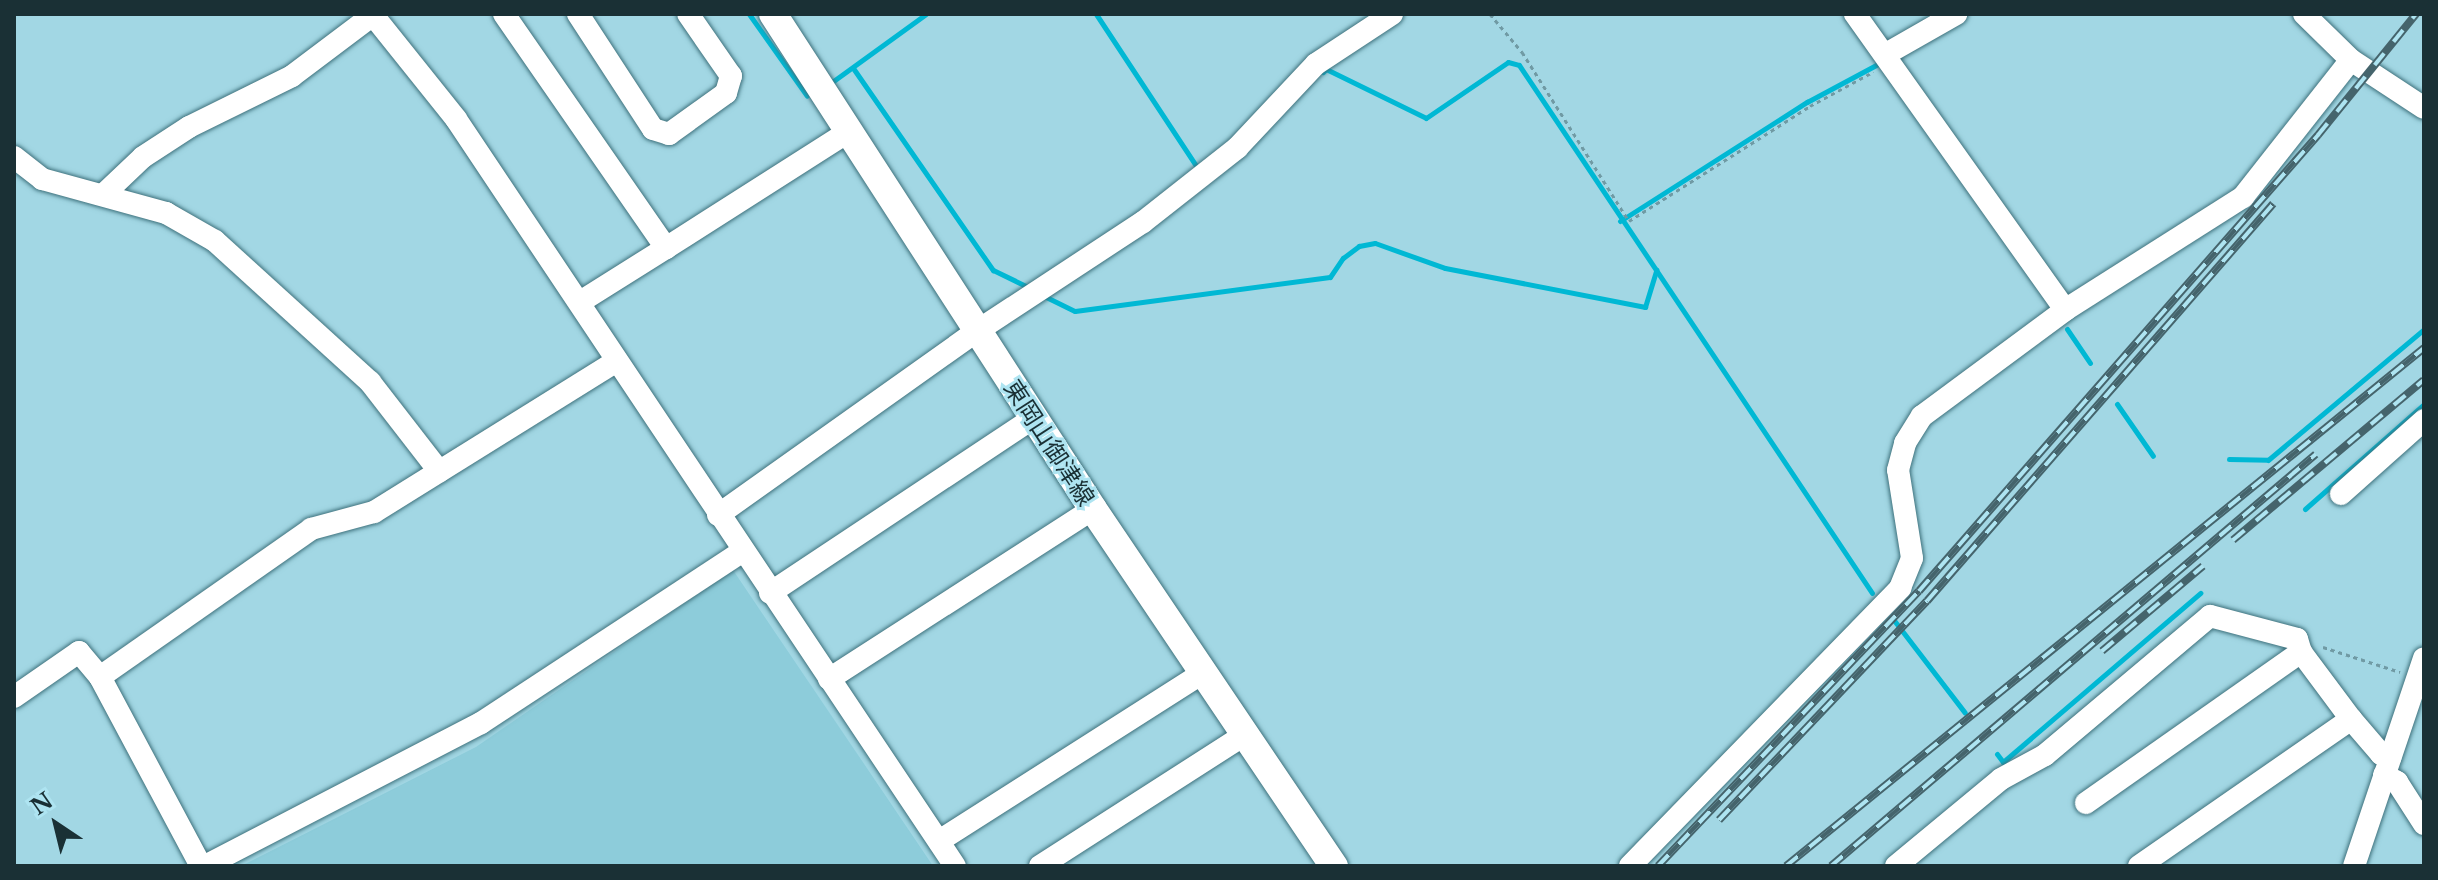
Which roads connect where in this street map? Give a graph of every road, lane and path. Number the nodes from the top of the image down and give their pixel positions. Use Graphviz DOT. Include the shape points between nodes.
graph roads {
  1 [pos="504,14"];
  2 [pos="578,14"];
  3 [pos="688,14"];
  4 [pos="773,14"];
  5 [pos="1392,14"];
  6 [pos="1490,14"];
  7 [pos="1855,14"];
  8 [pos="1956,14"];
  9 [pos="2304,14"];
  10 [pos="380,17"];
  11 [pos="1888,57"];
  12 [pos="2351,60"];
  13 [pos="2424,108"];
  14 [pos="851,130"];
  15 [pos="14,157"];
  16 [pos="103,195"];
  17 [pos="666,248"];
  18 [pos="580,302"];
  19 [pos="2065,310"];
  20 [pos="977,331"];
  21 [pos="617,361"];
  22 [pos="1033,418"];
  23 [pos="2424,420"];
  24 [pos="439,471"];
  25 [pos="2341,494"];
  26 [pos="1093,509"];
  27 [pos="718,515"];
  28 [pos="741,552"];
  29 [pos="770,593"];
  30 [pos="2299,645"];
  31 [pos="2420,668"];
  32 [pos="1204,672"];
  33 [pos="100,677"];
  34 [pos="829,679"];
  35 [pos="14,697"];
  36 [pos="2351,719"];
  37 [pos="1246,734"];
  38 [pos="2388,766"];
  39 [pos="2086,803"];
  40 [pos="2424,824"];
  41 [pos="939,841"];
  42 [pos="203,866"];
  43 [pos="955,866"];
  44 [pos="1040,866"];
  45 [pos="1334,866"];
  46 [pos="1630,866"];
  47 [pos="1896,866"];
  48 [pos="2139,866"];
  49 [pos="2354,866"];
  1 -- 17 [label="street"];
  2 -- 3 [label="street" via="653,129 669,134 726,93 731,76"];
  4 -- 14 [label="main road, 東岡山御津線"];
  5 -- 20 [label="street" via="1316,64 1206,174"];
  6 -- 11 [label="path" via="1522,52 1629,221"];
  7 -- 11 [label="street"];
  8 -- 11 [label="street"];
  9 -- 12 [label="street"];
  10 -- 16 [label="street" via="292,76 189,127 143,157"];
  10 -- 18 [label="street"];
  11 -- 19 [label="street"];
  12 -- 13 [label="street"];
  12 -- 19 [label="street" via="2243,197"];
  14 -- 17 [label="street"];
  14 -- 20 [label="main road, 東岡山御津線"];
  15 -- 16 [label="street" via="42,179"];
  16 -- 24 [label="street" via="166,213 215,241 370,382"];
  17 -- 18 [label="street"];
  18 -- 21 [label="street"];
  19 -- 46 [label="street" via="1938,401 1914,426 1900,456 1897,484 1909,529 1910,572"];
  20 -- 22 [label="main road, 東岡山御津線"];
  20 -- 27 [label="street"];
  21 -- 24 [label="street"];
  21 -- 27 [label="street"];
  22 -- 26 [label="main road, 東岡山御津線"];
  22 -- 29 [label="street"];
  23 -- 25 [label="street"];
  24 -- 33 [label="street" via="374,512 311,529"];
  26 -- 32 [label="main road, 東岡山御津線"];
  26 -- 34 [label="street"];
  27 -- 28 [label="street"];
  28 -- 29 [label="street"];
  28 -- 42 [label="street" via="481,723"];
  29 -- 34 [label="street"];
  30 -- 31 [label="path"];
  30 -- 36 [label="street"];
  30 -- 39 [label="street"];
  30 -- 47 [label="street" via="2210,616 2200,619 2045,755 2001,779"];
  31 -- 38 [label="street"];
  32 -- 37 [label="main road, 東岡山御津線"];
  32 -- 41 [label="street"];
  33 -- 35 [label="street" via="79,652"];
  33 -- 42 [label="street"];
  34 -- 41 [label="street"];
  36 -- 38 [label="street"];
  36 -- 48 [label="street"];
  37 -- 44 [label="street"];
  37 -- 45 [label="main road, 東岡山御津線"];
  38 -- 40 [label="street"];
  38 -- 49 [label="street"];
  41 -- 43 [label="street"];
}
